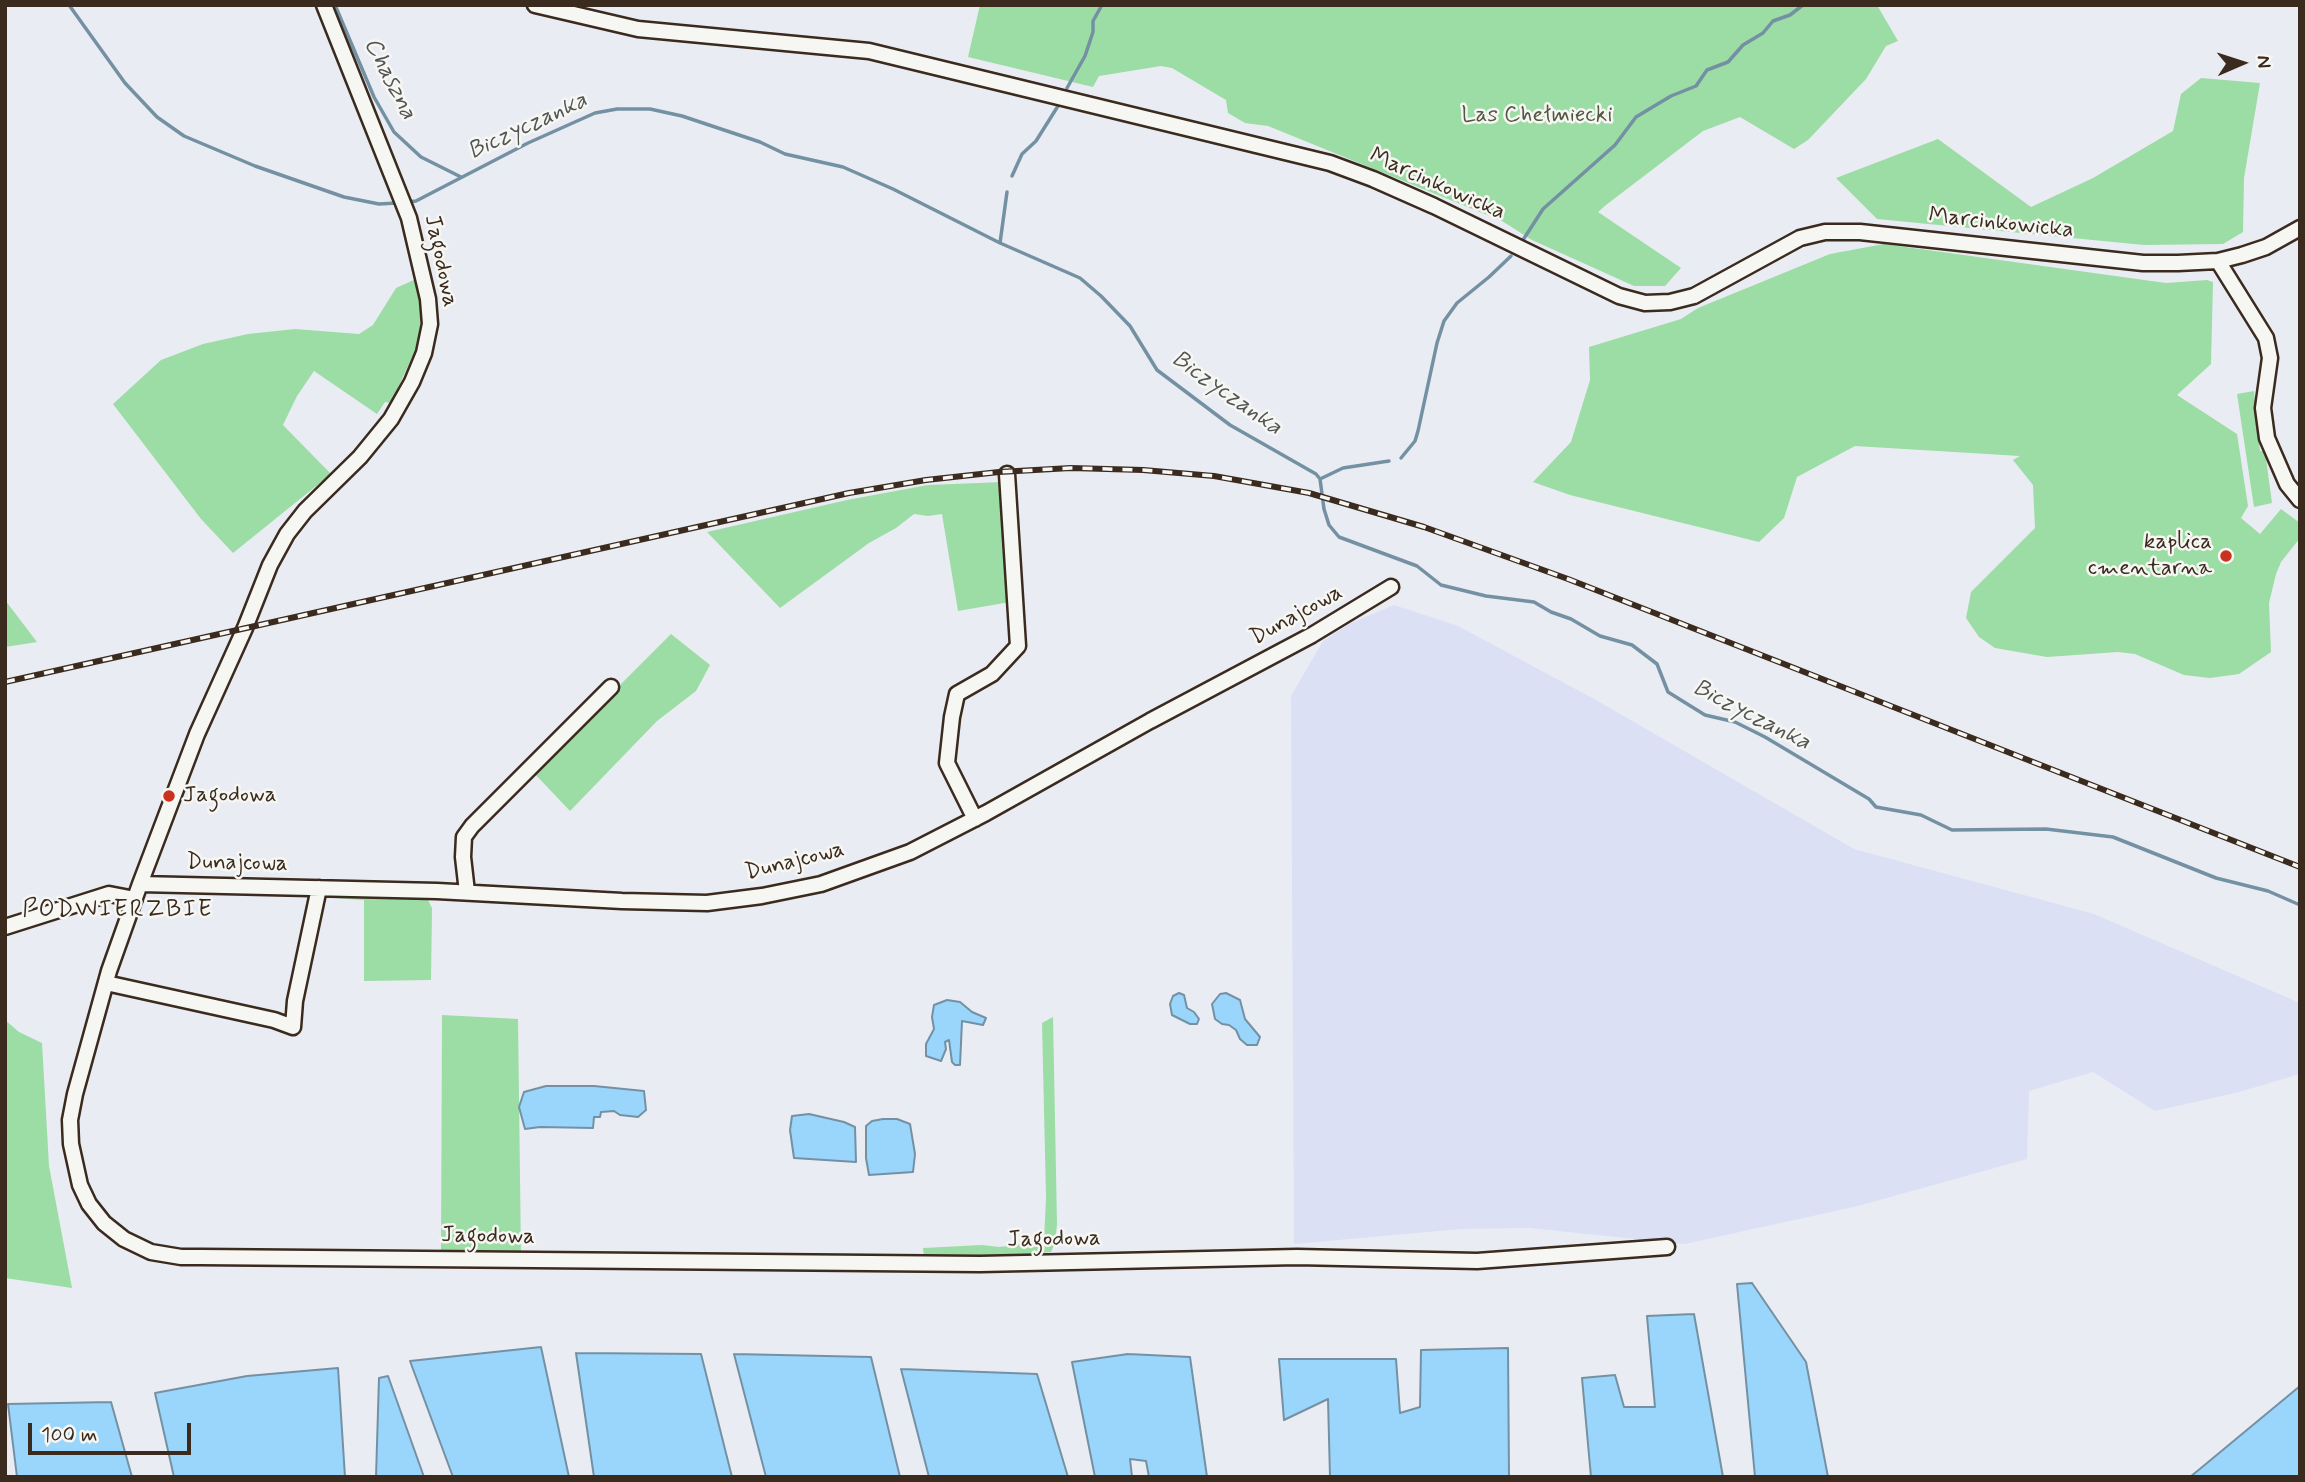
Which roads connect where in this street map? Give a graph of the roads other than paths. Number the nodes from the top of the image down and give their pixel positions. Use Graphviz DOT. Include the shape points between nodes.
graph roads {
  1 [pos="324,5"];
  2 [pos="535,5"];
  3 [pos="2300,228"];
  4 [pos="2218,261"];
  5 [pos="1007,474"];
  6 [pos="2300,500"];
  7 [pos="1391,587"];
  8 [pos="611,687"];
  9 [pos="975,819"];
  10 [pos="140,884"];
  11 [pos="318,888"];
  12 [pos="467,892"];
  13 [pos="135,899"];
  14 [pos="5,927"];
  15 [pos="106,983"];
  16 [pos="1668,1247"];
  1 -- 10 [label="street, Jagodowa" via="409,218 428,299 430,324 424,353 391,419 305,511 270,565 197,734"];
  2 -- 4 [label="street, Marcinkowicka" via="638,29 869,51 1330,163 1434,206 1619,296 1645,303 1694,296 1800,238 1825,232 2143,263"];
  3 -- 4 [label="street, Marcinkowicka" via="2266,247"];
  4 -- 6 [label="street" via="2266,338 2270,358 2263,408 2267,438 2281,473"];
  5 -- 9 [label="street" via="1018,646 992,674 957,694 947,763"];
  7 -- 9 [label="street, Dunajcowa"];
  8 -- 12 [label="street" via="464,836"];
  9 -- 12 [label="street, Dunajcowa" via="910,852 821,884 762,896 707,903"];
  10 -- 11 [label="street, Dunajcowa"];
  10 -- 13 [label="street, Jagodowa"];
  11 -- 12 [label="street, Dunajcowa"];
  11 -- 15 [label="street" via="293,1027"];
  13 -- 14 [label="street" via="109,894"];
  13 -- 15 [label="street, Jagodowa"];
  15 -- 16 [label="street, Jagodowa" via="75,1094 71,1144 89,1205 124,1239 151,1252 181,1257 967,1264 1297,1257 1477,1261"];
}
